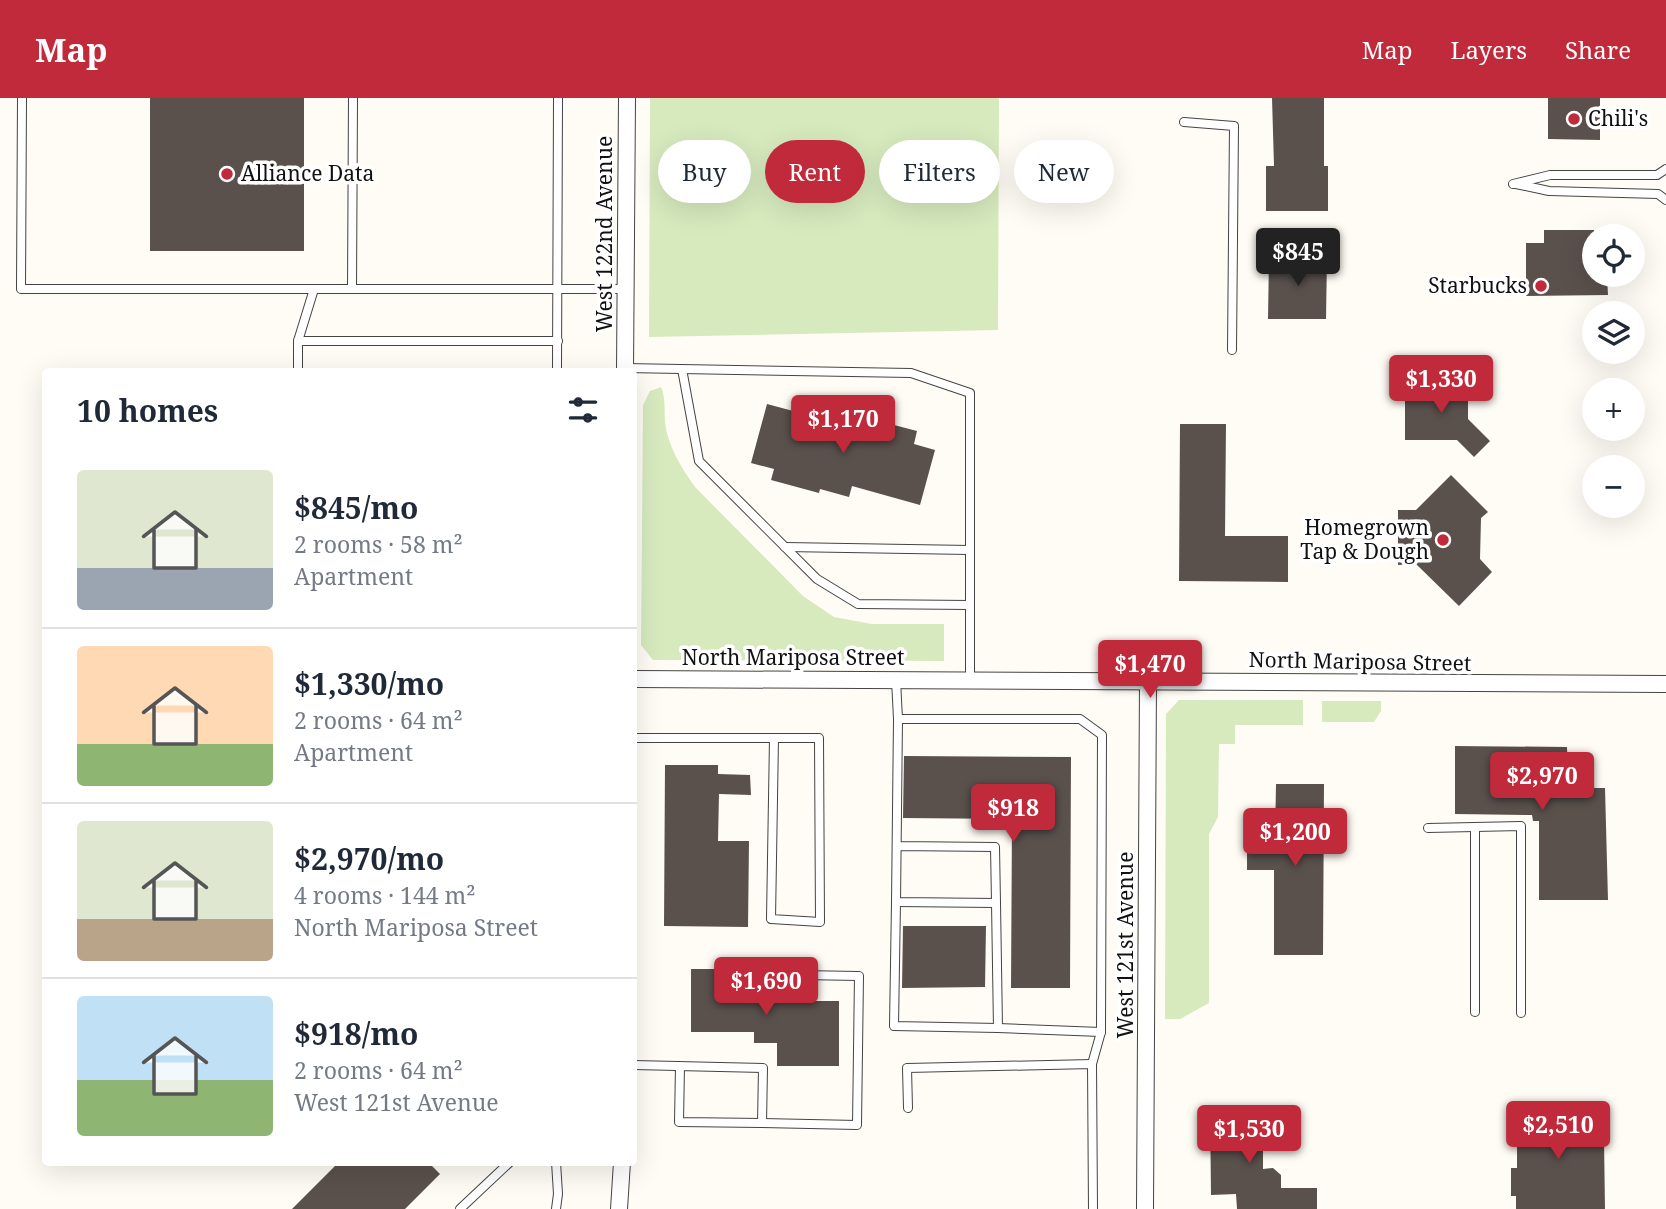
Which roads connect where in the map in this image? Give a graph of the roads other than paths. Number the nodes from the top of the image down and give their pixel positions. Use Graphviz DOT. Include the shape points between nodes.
graph roads {
  1 [pos="22,98"];
  2 [pos="353,98"];
  3 [pos="558,98"];
  4 [pos="627,98"];
  5 [pos="1184,122"];
  6 [pos="1666,169"];
  7 [pos="1666,200"];
  8 [pos="314,289"];
  9 [pos="352,289"];
  10 [pos="558,289"];
  11 [pos="626,289"];
  12 [pos="298,341"];
  13 [pos="558,341"];
  14 [pos="1232,350"];
  15 [pos="298,368"];
  16 [pos="558,368"];
  17 [pos="625,368"];
  18 [pos="637,369"];
  19 [pos="682,369"];
  20 [pos="785,547"];
  21 [pos="970,550"];
  22 [pos="970,605"];
  23 [pos="637,679"];
  24 [pos="896,680"];
  25 [pos="970,681"];
  26 [pos="1148,682"];
  27 [pos="1666,684"];
  28 [pos="898,719"];
  29 [pos="775,737"];
  30 [pos="637,738"];
  31 [pos="1475,827"];
  32 [pos="1428,828"];
  33 [pos="897,846"];
  34 [pos="896,902"];
  35 [pos="996,903"];
  36 [pos="800,975"];
  37 [pos="1475,1012"];
  38 [pos="1521,1013"];
  39 [pos="998,1028"];
  40 [pos="1101,1032"];
  41 [pos="1092,1064"];
  42 [pos="637,1065"];
  43 [pos="680,1066"];
  44 [pos="908,1108"];
  45 [pos="762,1123"];
  46 [pos="506,1166"];
  47 [pos="556,1166"];
  48 [pos="622,1166"];
  49 [pos="460,1209"];
  50 [pos="555,1209"];
  51 [pos="619,1209"];
  52 [pos="1093,1209"];
  53 [pos="1145,1209"];
  1 -- 8 [label="lane" via="21,289"];
  2 -- 9 [label="lane"];
  3 -- 10 [label="lane"];
  4 -- 11 [label="street, West 122nd Avenue"];
  5 -- 14 [label="lane" via="1234,126"];
  6 -- 7 [label="lane" via="1657,175 1550,175 1513,184 1549,191 1657,194"];
  8 -- 9 [label="lane"];
  8 -- 12 [label="lane"];
  9 -- 10 [label="lane"];
  10 -- 11 [label="lane"];
  10 -- 13 [label="lane"];
  11 -- 17 [label="street, West 122nd Avenue"];
  12 -- 13 [label="lane"];
  12 -- 15 [label="lane"];
  13 -- 16 [label="lane"];
  18 -- 19 [label="lane"];
  19 -- 20 [label="lane" via="699,461"];
  19 -- 21 [label="lane" via="911,373 970,393"];
  20 -- 21 [label="lane"];
  20 -- 22 [label="lane" via="817,579 858,604"];
  21 -- 22 [label="lane"];
  22 -- 25 [label="lane"];
  23 -- 24 [label="street, North Mariposa Street"];
  24 -- 25 [label="street, North Mariposa Street"];
  24 -- 28 [label="lane"];
  25 -- 26 [label="street, North Mariposa Street"];
  26 -- 27 [label="street, North Mariposa Street"];
  26 -- 53 [label="street, West 121st Avenue"];
  28 -- 33 [label="lane"];
  28 -- 40 [label="lane" via="1080,719 1102,734"];
  29 -- 29 [label="lane" via="819,737 820,922 771,919"];
  29 -- 30 [label="lane"];
  31 -- 32 [label="lane"];
  31 -- 37 [label="lane"];
  31 -- 38 [label="lane" via="1521,826"];
  33 -- 34 [label="lane"];
  33 -- 35 [label="lane" via="995,847"];
  34 -- 35 [label="lane"];
  34 -- 39 [label="lane" via="894,1026"];
  35 -- 39 [label="lane"];
  36 -- 45 [label="lane" via="859,976 857,1125"];
  39 -- 40 [label="lane"];
  40 -- 41 [label="lane"];
  41 -- 44 [label="lane" via="908,1068"];
  41 -- 52 [label="lane"];
  42 -- 43 [label="lane"];
  43 -- 45 [label="lane" via="763,1068"];
  43 -- 45 [label="lane" via="679,1122"];
  46 -- 49 [label="lane"];
  47 -- 50 [label="lane"];
  48 -- 51 [label="street"];
}
